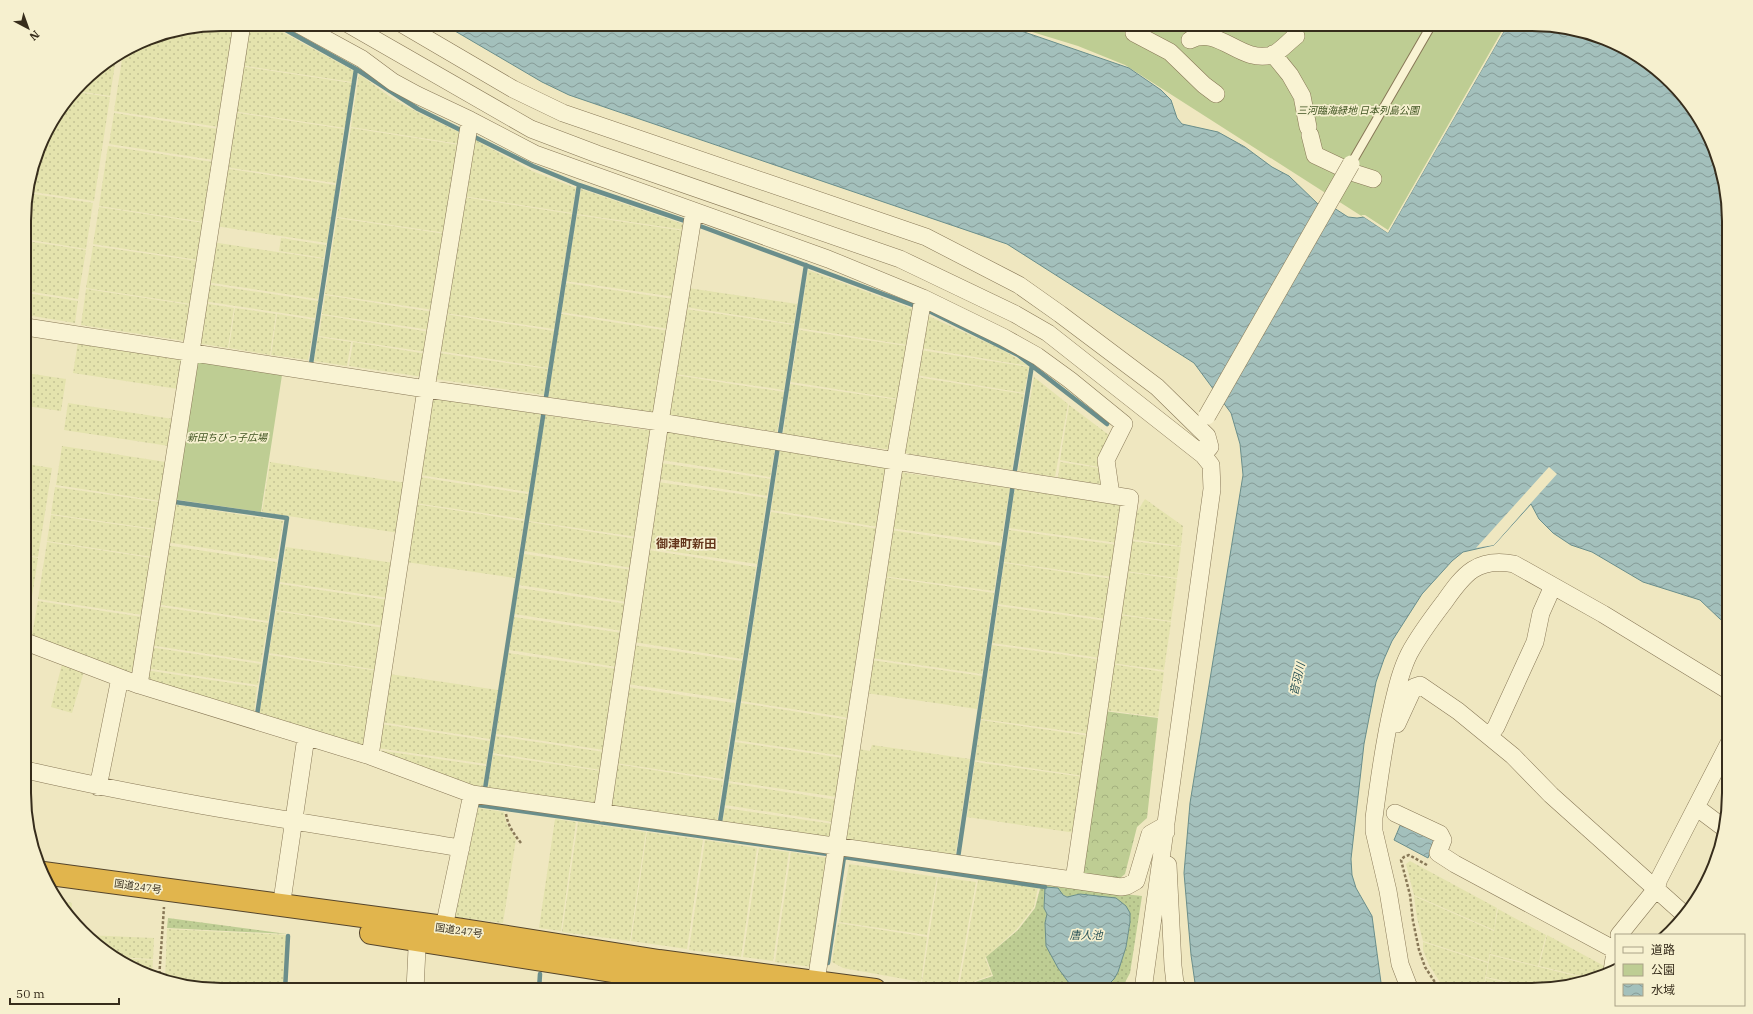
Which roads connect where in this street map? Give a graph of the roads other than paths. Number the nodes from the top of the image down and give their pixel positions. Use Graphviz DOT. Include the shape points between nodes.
graph roads {
  1 [pos="241,31"];
  2 [pos="311,31"];
  3 [pos="360,31"];
  4 [pos="414,31"];
  5 [pos="1428,31"];
  6 [pos="1134,33"];
  7 [pos="1296,36"];
  8 [pos="1190,40"];
  9 [pos="1273,54"];
  10 [pos="1218,92"];
  11 [pos="470,120"];
  12 [pos="1315,155"];
  13 [pos="1351,164"];
  14 [pos="1373,179"];
  15 [pos="1344,184"];
  16 [pos="694,211"];
  17 [pos="923,298"];
  18 [pos="31,328"];
  19 [pos="191,352"];
  20 [pos="426,389"];
  21 [pos="660,422"];
  22 [pos="1203,422"];
  23 [pos="1203,455"];
  24 [pos="896,461"];
  25 [pos="1111,495"];
  26 [pos="1553,586"];
  27 [pos="31,644"];
  28 [pos="120,678"];
  29 [pos="139,685"];
  30 [pos="1722,686"];
  31 [pos="1385,736"];
  32 [pos="1489,736"];
  33 [pos="306,737"];
  34 [pos="370,756"];
  35 [pos="1722,757"];
  36 [pos="31,771"];
  37 [pos="98,787"];
  38 [pos="472,794"];
  39 [pos="1696,807"];
  40 [pos="602,813"];
  41 [pos="1395,813"];
  42 [pos="292,822"];
  43 [pos="1719,824"];
  44 [pos="1166,825"];
  45 [pos="837,846"];
  46 [pos="461,848"];
  47 [pos="50,874"];
  48 [pos="1074,880"];
  49 [pos="56,886"];
  50 [pos="1656,889"];
  51 [pos="283,894"];
  52 [pos="1681,911"];
  53 [pos="444,927"];
  54 [pos="418,933"];
  55 [pos="1627,934"];
  56 [pos="1615,953"];
  57 [pos="816,982"];
  58 [pos="415,983"];
  59 [pos="693,983"];
  60 [pos="823,983"];
  61 [pos="1143,983"];
  62 [pos="1175,983"];
  63 [pos="1407,983"];
  1 -- 19 [label="street"];
  2 -- 11 [label="street" via="362,59 393,82"];
  3 -- 23 [label="street" via="531,129 900,259 1015,314 1048,333"];
  4 -- 22 [label="street" via="513,89 563,113 926,237 1019,285"];
  5 -- 13 [label="lane"];
  6 -- 10 [label="street" via="1170,52 1193,76"];
  7 -- 9 [label="street"];
  8 -- 9 [label="street" via="1198,36 1218,38 1253,55"];
  9 -- 12 [label="street" via="1290,75 1302,96"];
  11 -- 16 [label="street" via="534,154"];
  11 -- 20 [label="street"];
  12 -- 14 [label="street"];
  12 -- 15 [label="street" via="1317,166"];
  13 -- 22 [label="street, bridge"];
  16 -- 17 [label="street" via="828,259"];
  16 -- 21 [label="street"];
  17 -- 24 [label="street"];
  17 -- 25 [label="street" via="1037,356 1124,424 1106,460"];
  18 -- 19 [label="street"];
  19 -- 20 [label="street"];
  19 -- 29 [label="street"];
  20 -- 21 [label="street"];
  20 -- 34 [label="street"];
  21 -- 24 [label="street"];
  21 -- 40 [label="street"];
  22 -- 23 [label="street" via="1210,447"];
  23 -- 44 [label="street" via="1212,465 1212,489"];
  24 -- 25 [label="street"];
  24 -- 45 [label="street"];
  25 -- 48 [label="street" via="1130,498"];
  26 -- 30 [label="street"];
  26 -- 31 [label="street" via="1514,564 1503,562 1476,567 1466,574 1423,630 1409,655 1399,680"];
  26 -- 32 [label="street" via="1541,613 1535,642 1496,727"];
  27 -- 28 [label="street"];
  28 -- 29 [label="street"];
  28 -- 37 [label="street"];
  29 -- 33 [label="street"];
  31 -- 32 [label="street" via="1391,734 1395,728 1414,687 1420,685"];
  31 -- 63 [label="street" via="1374,831 1388,891 1400,964"];
  32 -- 50 [label="street"];
  33 -- 34 [label="street"];
  33 -- 42 [label="street"];
  34 -- 38 [label="street"];
  35 -- 39 [label="street"];
  36 -- 37 [label="street"];
  37 -- 42 [label="street"];
  38 -- 40 [label="street"];
  38 -- 46 [label="street"];
  39 -- 43 [label="street"];
  39 -- 50 [label="street"];
  40 -- 45 [label="street"];
  41 -- 56 [label="street" via="1440,834 1442,840 1438,853 1455,864"];
  42 -- 46 [label="street"];
  42 -- 51 [label="street"];
  44 -- 48 [label="street" via="1148,837 1136,881 1132,884 1121,887"];
  44 -- 61 [label="street"];
  44 -- 62 [label="street"];
  45 -- 48 [label="street"];
  45 -- 57 [label="street"];
  46 -- 53 [label="street"];
  47 -- 54 [label="highway, 国道247号"];
  49 -- 54 [label="highway, 国道247号"];
  50 -- 52 [label="street"];
  50 -- 55 [label="street"];
  53 -- 54 [label="highway, 国道247号"];
  53 -- 57 [label="highway, 国道247号" via="659,961"];
  54 -- 58 [label="street"];
  54 -- 59 [label="highway, 国道247号"];
  57 -- 60 [label="highway, 国道247号"];
}
